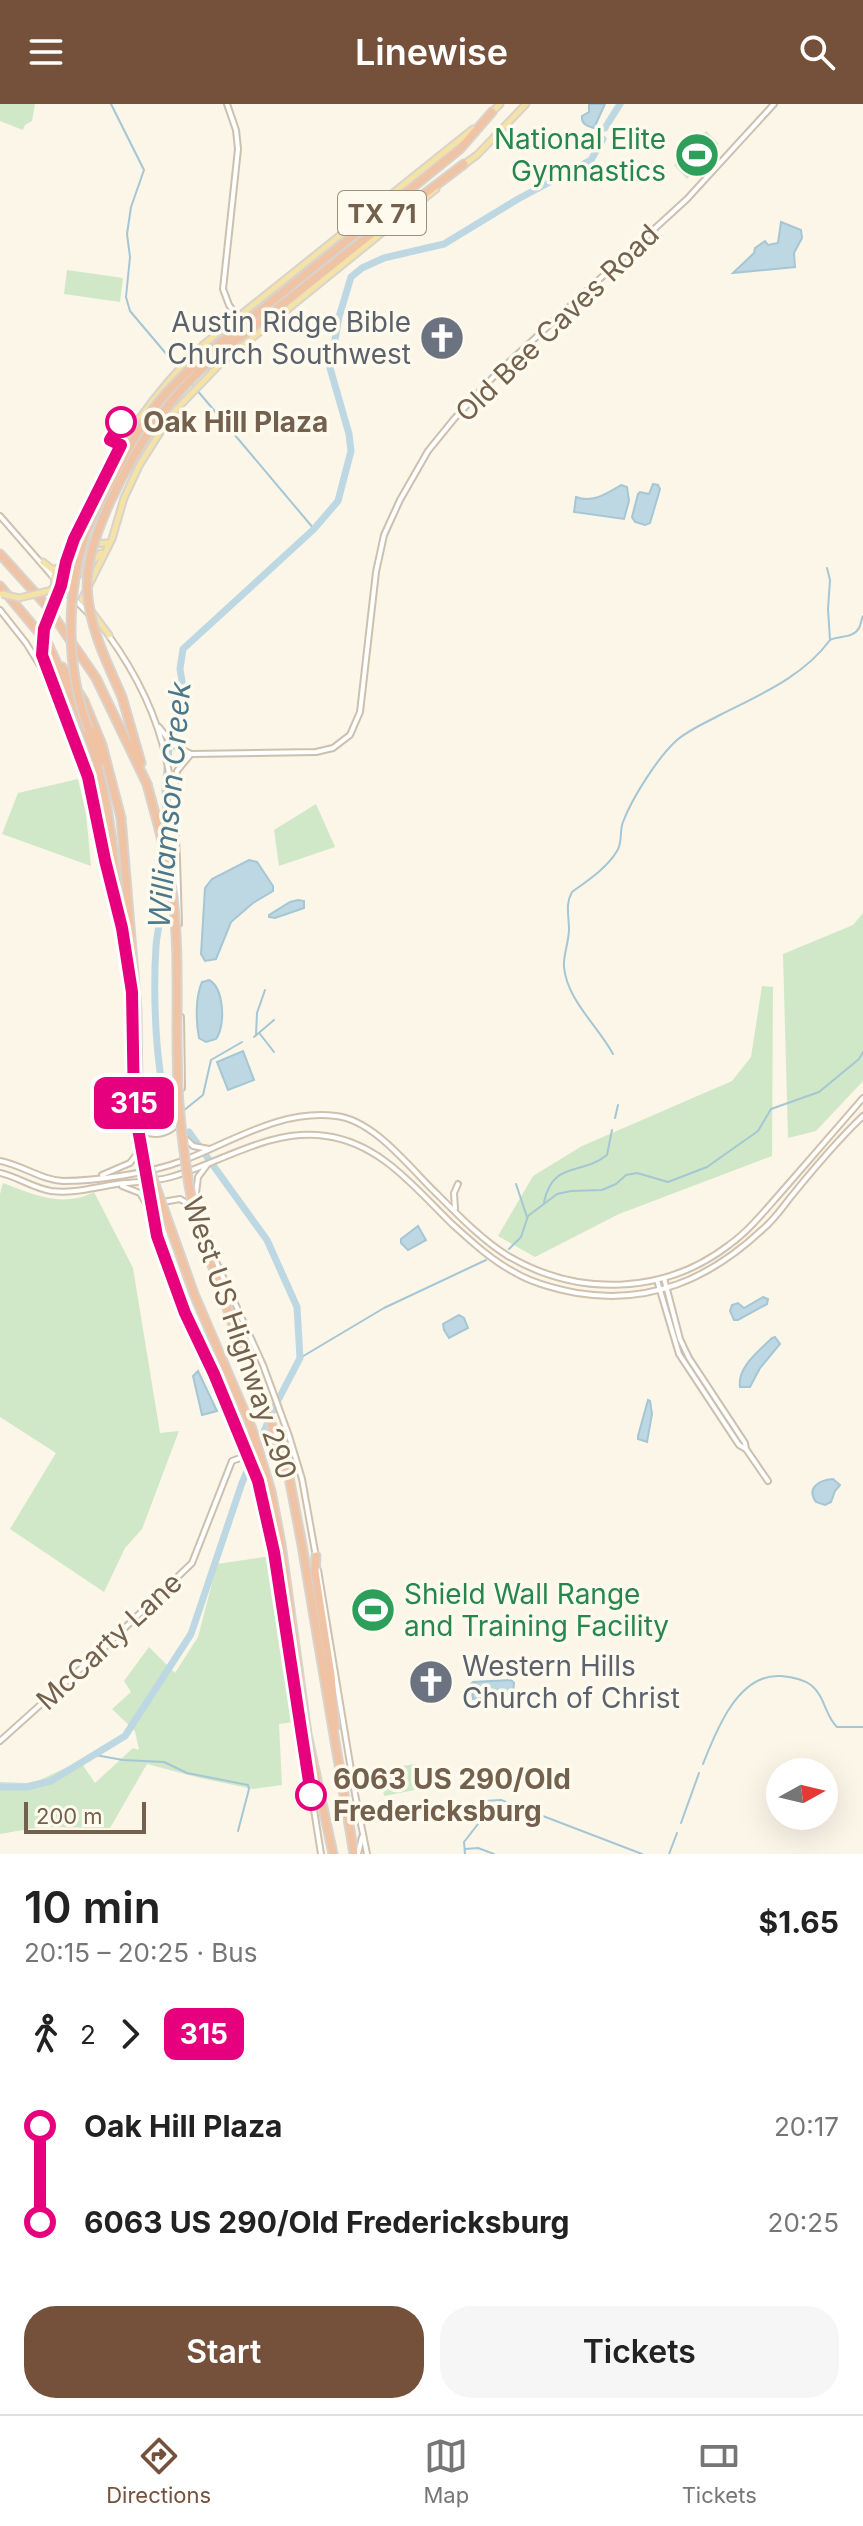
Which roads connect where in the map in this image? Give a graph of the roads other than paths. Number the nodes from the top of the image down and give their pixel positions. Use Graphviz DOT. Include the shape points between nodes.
graph roads {
  1 [pos="227,104"];
  2 [pos="500,104"];
  3 [pos="526,104"];
  4 [pos="774,104"];
  5 [pos="492,112"];
  6 [pos="464,164"];
  7 [pos="268,310"];
  8 [pos="238,317"];
  9 [pos="127,468"];
  10 [pos="106,472"];
  11 [pos="124,498"];
  12 [pos="0,516"];
  13 [pos="83,522"];
  14 [pos="74,539"];
  15 [pos="108,545"];
  16 [pos="0,553"];
  17 [pos="43,562"];
  18 [pos="54,576"];
  19 [pos="61,586"];
  20 [pos="52,590"];
  21 [pos="1,591"];
  22 [pos="70,594"];
  23 [pos="56,601"];
  24 [pos="0,610"];
  25 [pos="109,635"];
  26 [pos="48,644"];
  27 [pos="55,690"];
  28 [pos="159,727"];
  29 [pos="191,754"];
  30 [pos="111,784"];
  31 [pos="147,784"];
  32 [pos="174,794"];
  33 [pos="122,928"];
  34 [pos="863,1098"];
  35 [pos="182,1110"];
  36 [pos="863,1116"];
  37 [pos="137,1122"];
  38 [pos="184,1137"];
  39 [pos="140,1149"];
  40 [pos="211,1149"];
  41 [pos="186,1159"];
  42 [pos="0,1163"];
  43 [pos="200,1169"];
  44 [pos="801,1169"];
  45 [pos="145,1171"];
  46 [pos="188,1171"];
  47 [pos="0,1173"];
  48 [pos="808,1177"];
  49 [pos="96,1178"];
  50 [pos="79,1180"];
  51 [pos="147,1182"];
  52 [pos="116,1184"];
  53 [pos="458,1184"];
  54 [pos="77,1191"];
  55 [pos="197,1204"];
  56 [pos="456,1211"];
  57 [pos="152,1214"];
  58 [pos="199,1214"];
  59 [pos="154,1222"];
  60 [pos="534,1269"];
  61 [pos="664,1278"];
  62 [pos="528,1279"];
  63 [pos="657,1280"];
  64 [pos="666,1288"];
  65 [pos="659,1290"];
  66 [pos="214,1374"];
  67 [pos="245,1441"];
  68 [pos="746,1449"];
  69 [pos="251,1462"];
  70 [pos="267,1474"];
  71 [pos="768,1481"];
  72 [pos="316,1556"];
  73 [pos="0,1741"];
  74 [pos="334,1745"];
  75 [pos="362,1834"];
  76 [pos="323,1854"];
  77 [pos="333,1854"];
  78 [pos="356,1854"];
  79 [pos="367,1854"];
  1 -- 8 [label="main road" via="238,149 223,289"];
  2 -- 5 [label="main road"];
  3 -- 6 [label="main road, TX 71"];
  4 -- 29 [label="main road, Old Bee Caves Road" via="687,199 497,373 428,451 384,535 360,712 350,735 333,748 316,752"];
  5 -- 7 [label="highway, TX 71" via="460,149"];
  5 -- 8 [label="main road"];
  6 -- 7 [label="highway, TX 71"];
  6 -- 11 [label="main road, TX 71" via="200,383 161,429"];
  7 -- 9 [label="highway, TX 71, bridge" via="185,386"];
  7 -- 30 [label="highway, TX 71, bridge" via="208,353 153,409 87,530 70,620 79,705"];
  8 -- 10 [label="main road" via="174,372 135,422"];
  9 -- 10 [label="main road" via="119,464"];
  9 -- 11 [label="main road"];
  9 -- 31 [label="highway, TX 71, bridge" via="92,542 87,582 93,631 122,697"];
  10 -- 13 [label="main road"];
  11 -- 15 [label="main road"];
  12 -- 17 [label="main road"];
  13 -- 14 [label="main road"];
  13 -- 15 [label="main road" via="82,539 87,544"];
  14 -- 17 [label="main road" via="60,567 53,570"];
  14 -- 19 [label="main road"];
  15 -- 19 [label="main road" via="88,568"];
  15 -- 25 [label="main road" via="82,599"];
  16 -- 31 [label="highway, West US Highway 290" via="46,605 96,678"];
  17 -- 18 [label="main road"];
  18 -- 19 [label="main road"];
  18 -- 20 [label="main road"];
  19 -- 20 [label="main road"];
  19 -- 22 [label="main road"];
  19 -- 23 [label="main road"];
  20 -- 21 [label="main road, bridge" via="19,598"];
  21 -- 26 [label="highway, West US Highway 290"];
  22 -- 23 [label="main road"];
  22 -- 25 [label="main road"];
  23 -- 27 [label="main road, bridge" via="44,629 42,655"];
  24 -- 27 [label="main road"];
  25 -- 28 [label="main road" via="130,665"];
  26 -- 30 [label="highway, West US Highway 290" via="84,701"];
  26 -- 33 [label="highway" via="99,772"];
  27 -- 33 [label="main road" via="88,777"];
  28 -- 29 [label="main road" via="172,744"];
  28 -- 32 [label="main road"];
  29 -- 32 [label="main road" via="177,771"];
  30 -- 70 [label="highway, West US Highway 290, bridge" via="121,818 146,1159"];
  31 -- 74 [label="highway, West US Highway 290, bridge" via="173,895 179,1102 194,1213 289,1477"];
  32 -- 35 [label="main road, West US Highway 290, bridge"];
  33 -- 37 [label="main road" via="132,992"];
  34 -- 44 [label="main road"];
  35 -- 37 [label="main road" via="178,1124 166,1132 145,1133"];
  35 -- 38 [label="main road, West US Highway 290"];
  36 -- 48 [label="main road"];
  37 -- 39 [label="main road"];
  38 -- 40 [label="main road" via="193,1146"];
  38 -- 41 [label="main road, West US Highway 290"];
  39 -- 45 [label="main road"];
  39 -- 49 [label="main road" via="130,1163"];
  40 -- 41 [label="main road"];
  40 -- 56 [label="main road" via="285,1120 340,1116 383,1141"];
  41 -- 45 [label="main road"];
  41 -- 46 [label="main road, West US Highway 290"];
  42 -- 50 [label="main road" via="58,1181"];
  43 -- 46 [label="main road"];
  43 -- 55 [label="main road"];
  43 -- 62 [label="main road" via="261,1142 297,1135 324,1135 360,1145 385,1160 470,1240"];
  44 -- 48 [label="main road"];
  44 -- 61 [label="main road" via="730,1245"];
  45 -- 49 [label="main road"];
  45 -- 51 [label="main road"];
  46 -- 51 [label="main road"];
  46 -- 55 [label="main road, West US Highway 290"];
  47 -- 54 [label="main road" via="45,1189"];
  48 -- 64 [label="main road" via="736,1253 703,1274"];
  49 -- 50 [label="main road"];
  50 -- 54 [label="main road"];
  51 -- 52 [label="main road"];
  51 -- 57 [label="main road"];
  52 -- 54 [label="main road"];
  52 -- 57 [label="main road" via="140,1193"];
  53 -- 56 [label="main road"];
  55 -- 58 [label="main road, West US Highway 290"];
  56 -- 60 [label="main road" via="505,1254"];
  57 -- 59 [label="main road"];
  58 -- 59 [label="main road" via="174,1198 157,1209"];
  58 -- 72 [label="main road, West US Highway 290" via="285,1423"];
  59 -- 66 [label="main road" via="176,1292"];
  60 -- 62 [label="main road"];
  60 -- 63 [label="main road" via="586,1284"];
  61 -- 63 [label="main road"];
  61 -- 64 [label="main road"];
  62 -- 65 [label="main road" via="598,1296"];
  63 -- 65 [label="main road"];
  64 -- 65 [label="main road"];
  64 -- 68 [label="main road" via="689,1358"];
  65 -- 68 [label="main road" via="682,1361"];
  66 -- 67 [label="highway"];
  67 -- 69 [label="main road"];
  67 -- 70 [label="highway"];
  68 -- 71 [label="main road"];
  69 -- 73 [label="main road, McCarty Lane" via="243,1457 232,1461 192,1563"];
  69 -- 76 [label="main road" via="268,1518"];
  70 -- 77 [label="highway, West US Highway 290" via="307,1734"];
  72 -- 74 [label="highway" via="334,1698"];
  72 -- 75 [label="main road, West US Highway 290"];
  74 -- 78 [label="highway"];
  75 -- 78 [label="main road"];
  75 -- 79 [label="main road, West US Highway 290"];
}
